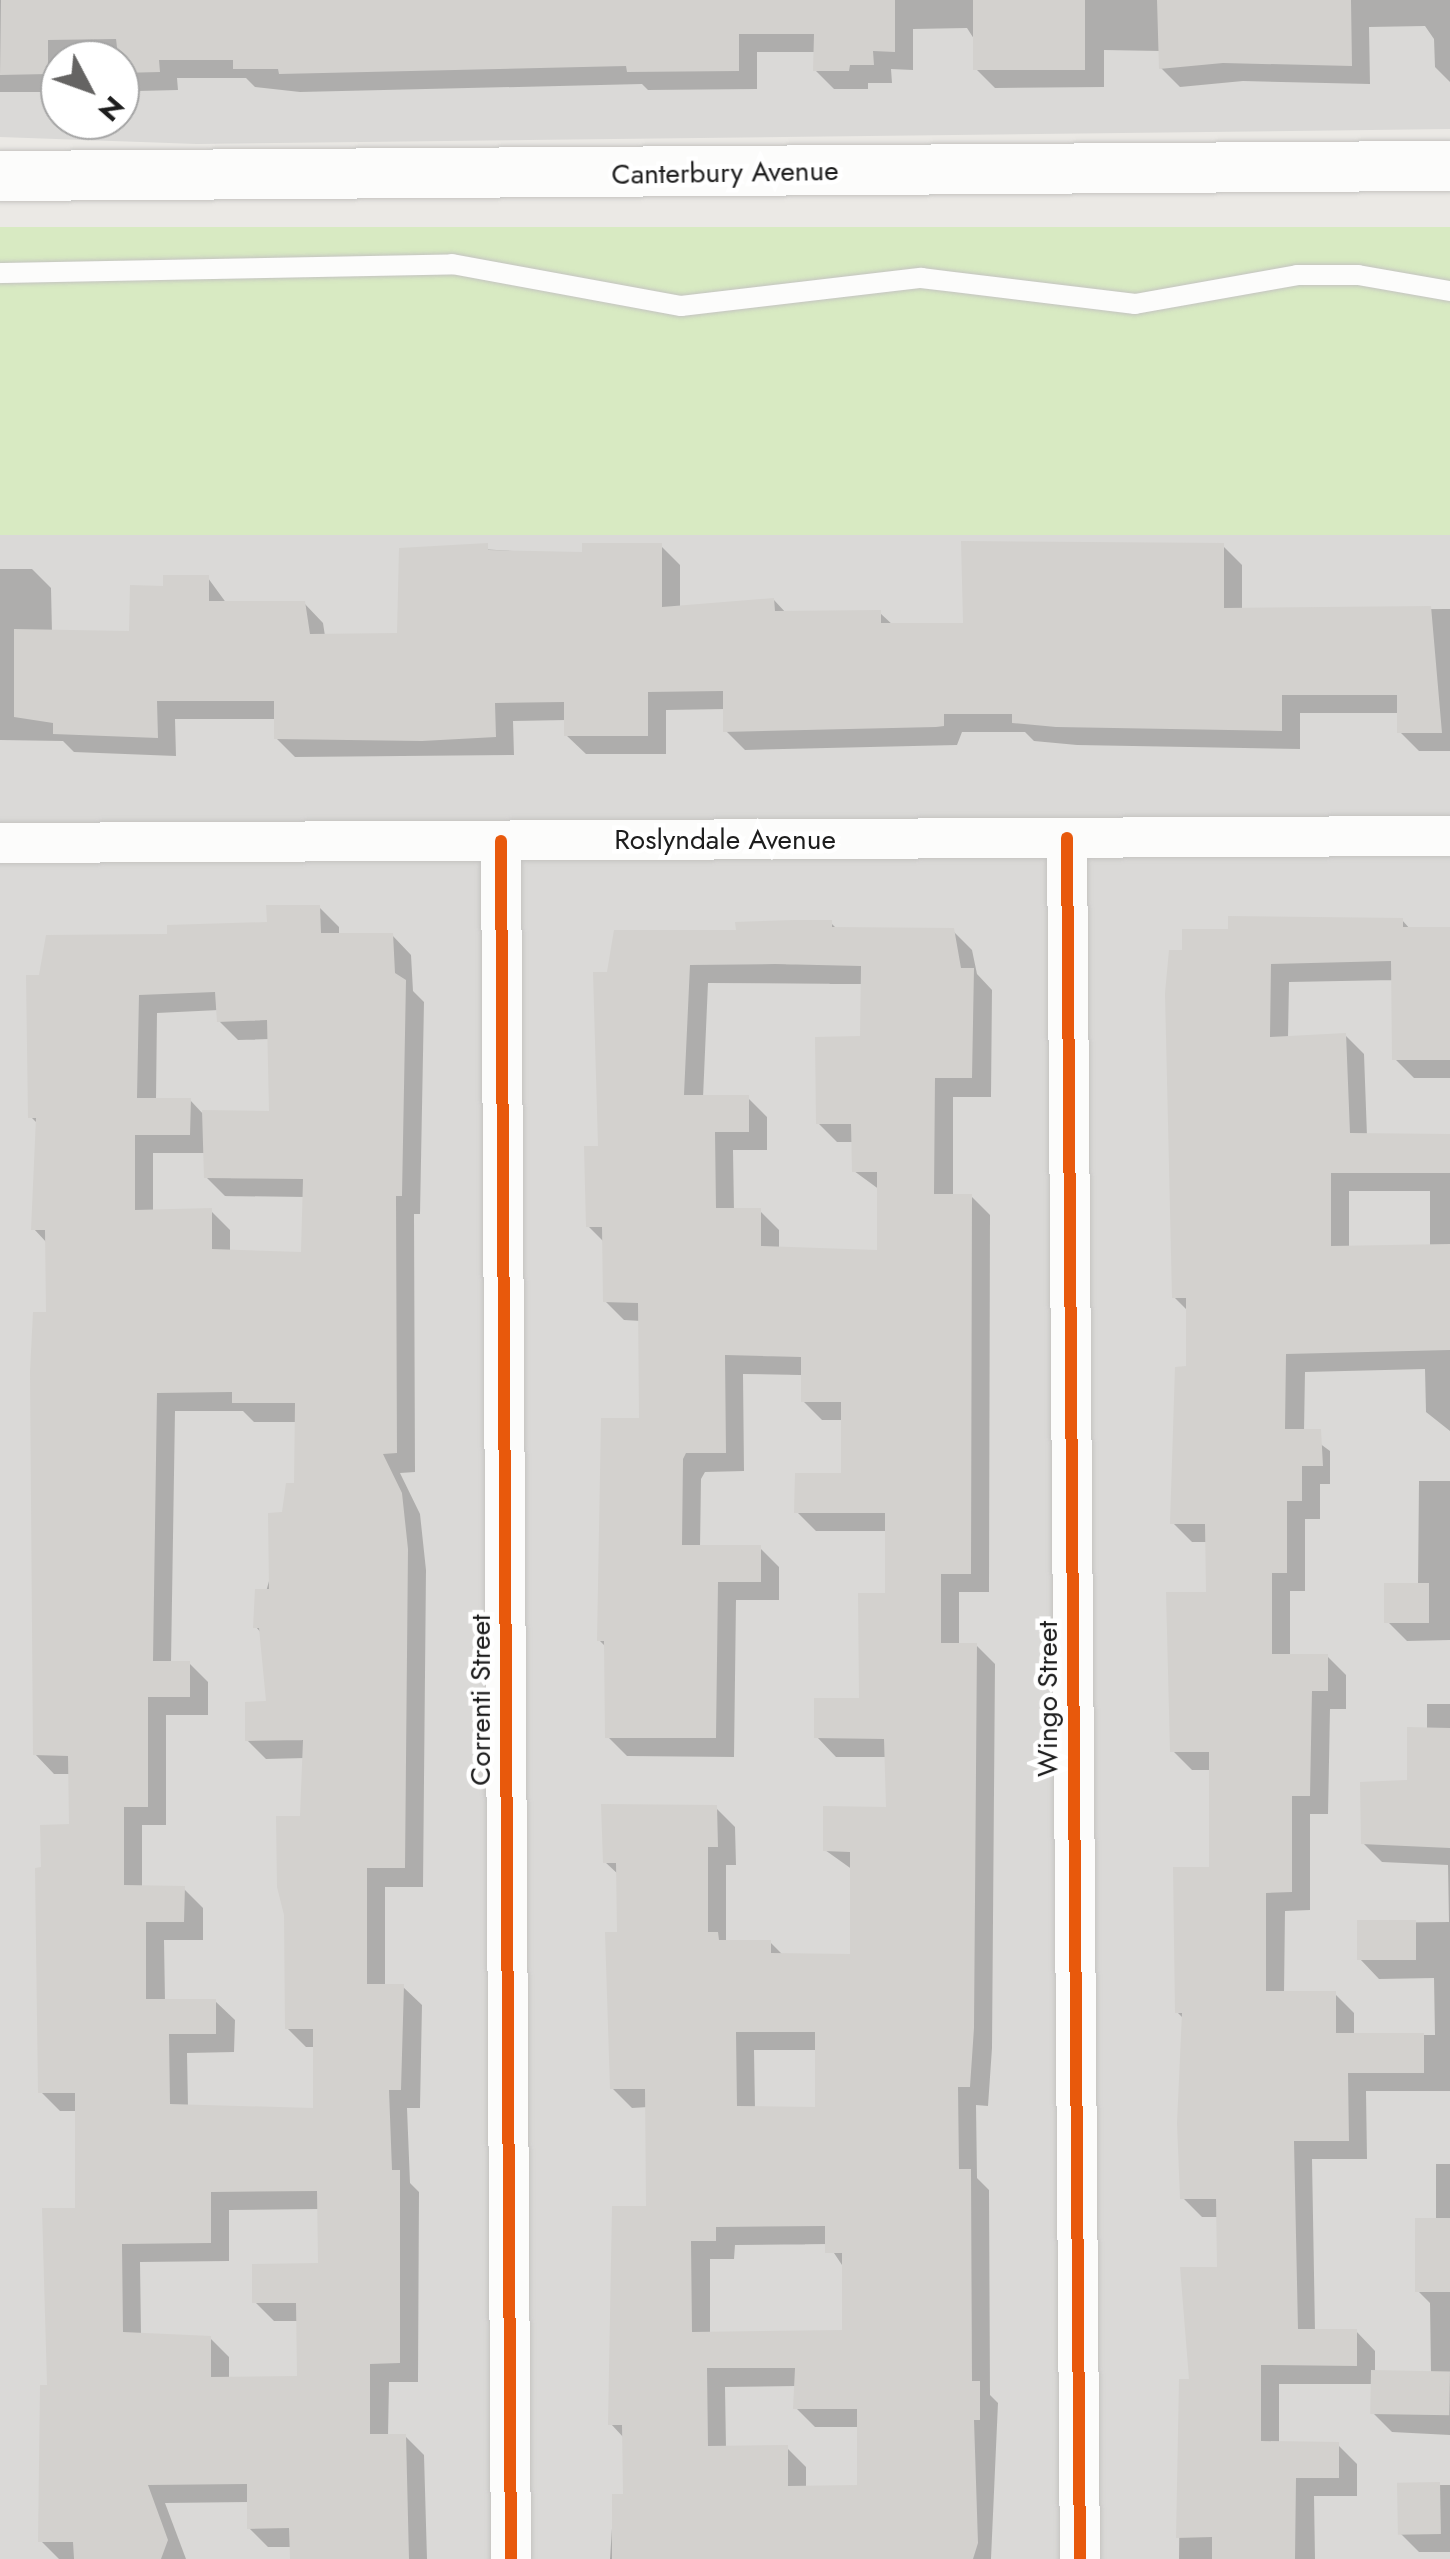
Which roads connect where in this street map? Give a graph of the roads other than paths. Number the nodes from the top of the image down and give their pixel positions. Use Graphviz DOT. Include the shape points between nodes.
graph roads {
  1 [pos="1450,166"];
  2 [pos="0,176"];
  3 [pos="0,273"];
  4 [pos="1450,290"];
  5 [pos="1450,836"];
  6 [pos="1067,838"];
  7 [pos="502,841"];
  8 [pos="0,843"];
  9 [pos="511,2559"];
  10 [pos="1080,2559"];
  1 -- 2 [label="street, Canterbury Avenue"];
  3 -- 4 [label="lane" via="452,264 681,306 921,278 1136,304 1298,275 1358,275"];
  5 -- 6 [label="street, Roslyndale Avenue"];
  6 -- 7 [label="street, Roslyndale Avenue"];
  6 -- 10 [label="street, Wingo Street"];
  7 -- 8 [label="street, Roslyndale Avenue"];
  7 -- 9 [label="street, Correnti Street"];
}
